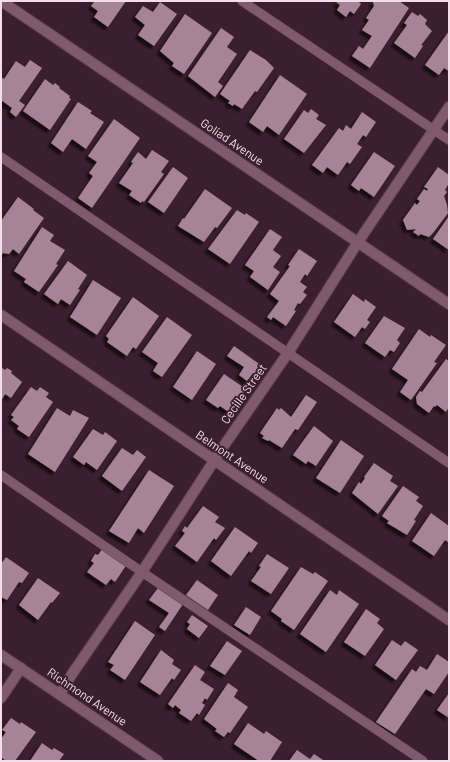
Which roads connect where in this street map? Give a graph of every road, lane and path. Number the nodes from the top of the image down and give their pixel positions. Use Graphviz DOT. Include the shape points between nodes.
graph roads {
  1 [pos="1,1"];
  2 [pos="242,1"];
  3 [pos="449,107"];
  4 [pos="434,130"];
  5 [pos="449,140"];
  6 [pos="1,157"];
  7 [pos="358,242"];
  8 [pos="449,304"];
  9 [pos="1,315"];
  10 [pos="288,353"];
  11 [pos="214,460"];
  12 [pos="449,463"];
  13 [pos="1,475"];
  14 [pos="142,572"];
  15 [pos="449,620"];
  16 [pos="1,655"];
  17 [pos="21,668"];
  18 [pos="60,694"];
  19 [pos="1,698"];
  20 [pos="158,761"];
  21 [pos="423,761"];
  1 -- 7 [label="street, Goliad Avenue"];
  2 -- 4 [label="lane"];
  3 -- 4 [label="street, Cecille Street"];
  4 -- 5 [label="lane"];
  4 -- 7 [label="street, Cecille Street"];
  6 -- 10 [label="lane"];
  7 -- 8 [label="street, Goliad Avenue"];
  7 -- 10 [label="street, Cecille Street"];
  9 -- 11 [label="street, Belmont Avenue"];
  10 -- 11 [label="street, Cecille Street"];
  10 -- 12 [label="lane"];
  11 -- 14 [label="street, Cecille Street"];
  11 -- 15 [label="street, Belmont Avenue"];
  13 -- 14 [label="lane"];
  14 -- 18 [label="street, Cecille Street"];
  14 -- 21 [label="lane"];
  16 -- 17 [label="street, Richmond Avenue"];
  17 -- 18 [label="street, Richmond Avenue"];
  17 -- 19 [label="street"];
  18 -- 20 [label="street, Richmond Avenue"];
}
